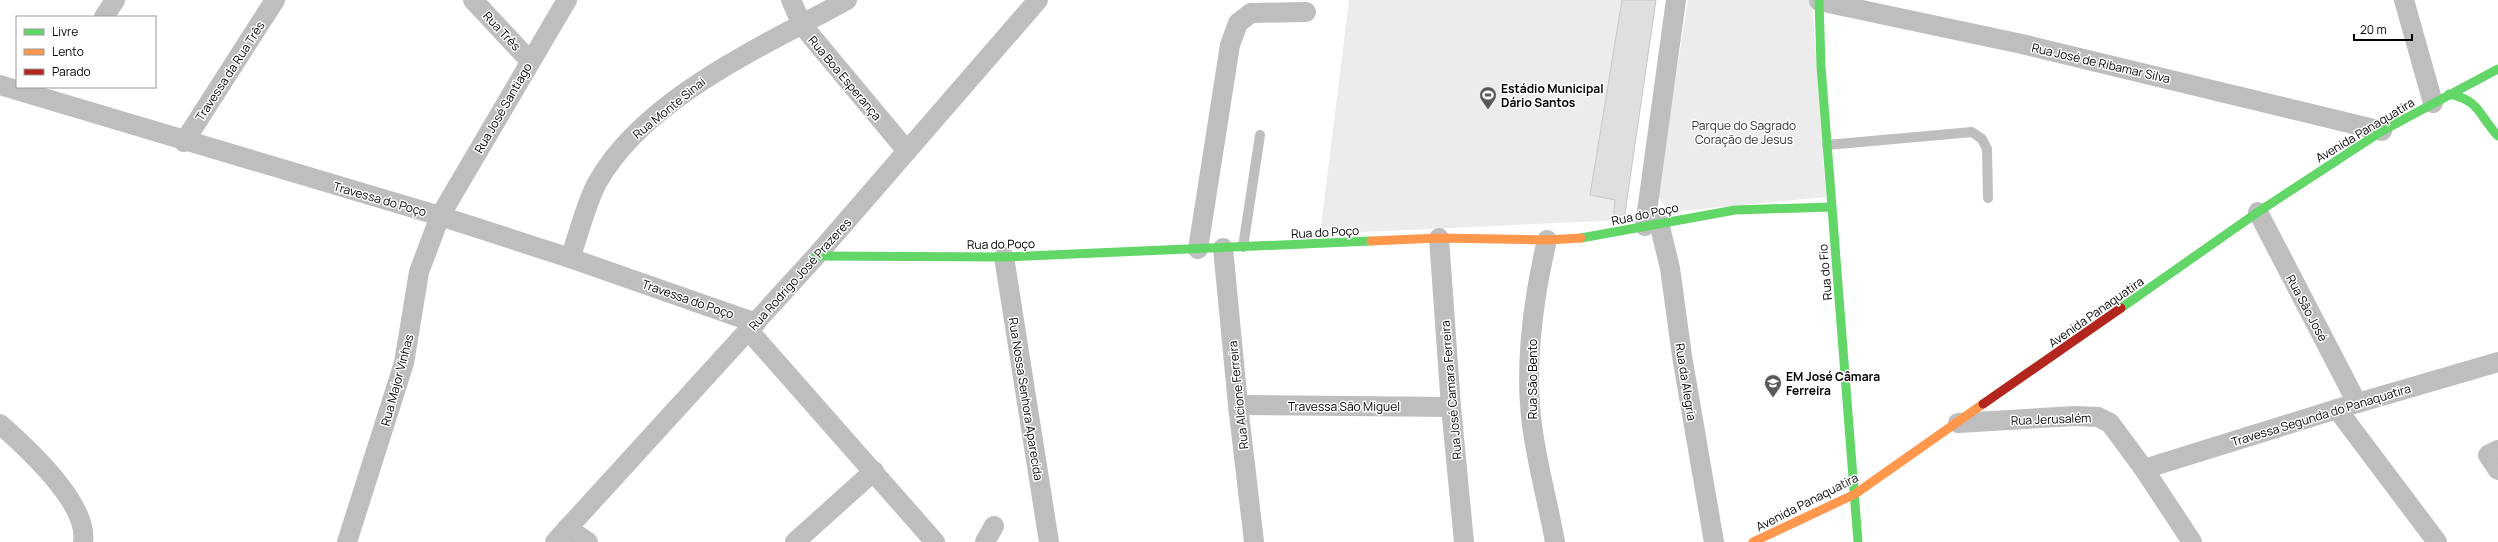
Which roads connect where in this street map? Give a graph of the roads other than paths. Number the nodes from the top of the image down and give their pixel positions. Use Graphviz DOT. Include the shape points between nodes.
graph roads {
  1 [pos="114,0"];
  2 [pos="275,0"];
  3 [pos="473,0"];
  4 [pos="567,0"];
  5 [pos="791,0"];
  6 [pos="847,0"];
  7 [pos="1038,0"];
  8 [pos="1676,0"];
  9 [pos="2404,0"];
  10 [pos="1819,1"];
  11 [pos="1306,12"];
  12 [pos="105,16"];
  13 [pos="802,25"];
  14 [pos="530,61"];
  15 [pos="2498,69"];
  16 [pos="0,85"];
  17 [pos="16,88"];
  18 [pos="19,88"];
  19 [pos="56,94"];
  20 [pos="2441,99"];
  21 [pos="2382,131"];
  22 [pos="1260,136"];
  23 [pos="2498,136"];
  24 [pos="184,142"];
  25 [pos="1827,144"];
  26 [pos="907,151"];
  27 [pos="1988,198"];
  28 [pos="1832,207"];
  29 [pos="2258,212"];
  30 [pos="440,216"];
  31 [pos="1652,225"];
  32 [pos="1439,238"];
  33 [pos="1547,240"];
  34 [pos="1223,248"];
  35 [pos="1243,248"];
  36 [pos="1198,249"];
  37 [pos="816,256"];
  38 [pos="1004,257"];
  39 [pos="570,258"];
  40 [pos="753,327"];
  41 [pos="2498,362"];
  42 [pos="2357,403"];
  43 [pos="1238,405"];
  44 [pos="1451,407"];
  45 [pos="2337,408"];
  46 [pos="0,424"];
  47 [pos="1958,424"];
  48 [pos="2498,450"];
  49 [pos="2144,469"];
  50 [pos="2498,470"];
  51 [pos="874,471"];
  52 [pos="1854,494"];
  53 [pos="561,535"];
  54 [pos="83,542"];
  55 [pos="347,542"];
  56 [pos="588,542"];
  57 [pos="795,542"];
  58 [pos="935,542"];
  59 [pos="1049,542"];
  60 [pos="1254,542"];
  61 [pos="1464,542"];
  62 [pos="1555,542"];
  63 [pos="1714,542"];
  64 [pos="1753,542"];
  65 [pos="1858,542"];
  66 [pos="2192,542"];
  67 [pos="2437,542"];
  1 -- 12 [label="street"];
  2 -- 24 [label="street, Travessa da Rua Três"];
  3 -- 14 [label="street, Rua Três"];
  4 -- 14 [label="street, Rua José Santiago"];
  5 -- 13 [label="street, Rua Boa Esperança"];
  6 -- 13 [label="street, Rua Monte Sinai"];
  7 -- 26 [label="street, Rua Rodrigo José Prazeres"];
  8 -- 31 [label="street"];
  9 -- 20 [label="street"];
  10 -- 21 [label="street, Rua José de Ribamar Silva" via="2022,44"];
  10 -- 25 [label="street, Rua do Fio"];
  11 -- 36 [label="street" via="1251,13 1238,23 1230,45"];
  13 -- 26 [label="street, Rua Boa Esperança"];
  13 -- 39 [label="street, Rua Monte Sinai" via="702,79 629,141 597,184"];
  14 -- 30 [label="street, Rua José Santiago"];
  15 -- 20 [label="street, Avenida Panaquatira"];
  16 -- 17 [label="street, Travessa do Poço"];
  18 -- 19 [label="street, Travessa do Poço"];
  19 -- 24 [label="street, Travessa do Poço"];
  20 -- 21 [label="street, Avenida Panaquatira"];
  20 -- 23 [label="street" via="2463,96 2475,102 2488,126"];
  21 -- 29 [label="street, Avenida Panaquatira"];
  22 -- 35 [label="lane"];
  24 -- 30 [label="street, Travessa do Poço"];
  25 -- 27 [label="lane" via="1972,132 1982,139 1987,149"];
  25 -- 28 [label="street, Rua do Fio"];
  26 -- 37 [label="street, Rua Rodrigo José Prazeres"];
  28 -- 31 [label="street, Rua do Poço" via="1735,210"];
  28 -- 52 [label="street, Rua do Fio"];
  29 -- 42 [label="street, Rua São José"];
  29 -- 47 [label="street, Avenida Panaquatira"];
  30 -- 39 [label="street, Travessa do Poço"];
  30 -- 55 [label="street, Rua Major Vinhas" via="419,272 404,363"];
  31 -- 33 [label="street, Rua do Poço" via="1588,238"];
  31 -- 63 [label="street, Rua da Alegria" via="1670,268 1682,356"];
  32 -- 33 [label="street, Rua do Poço"];
  32 -- 35 [label="street, Rua do Poço"];
  32 -- 44 [label="street, Rua José Camara Ferreira"];
  33 -- 62 [label="street, Rua São Bento" via="1532,320 1529,379 1532,425"];
  34 -- 35 [label="street, Rua do Poço"];
  34 -- 36 [label="street, Rua do Poço"];
  34 -- 43 [label="street, Rua Alcione Ferreira"];
  36 -- 38 [label="street, Rua do Poço"];
  37 -- 38 [label="street, Rua do Poço"];
  37 -- 40 [label="street, Rua Rodrigo José Prazeres"];
  38 -- 59 [label="street, Rua Nossa Senhora Aparecida"];
  39 -- 40 [label="street, Travessa do Poço"];
  40 -- 51 [label="street, Travessa do Poço"];
  40 -- 53 [label="street, Rua Rodrigo José Prazeres"];
  41 -- 42 [label="street, Travessa Segunda do Panaquatira"];
  42 -- 45 [label="street, Travessa Segunda do Panaquatira"];
  43 -- 44 [label="street, Travessa São Miguel"];
  43 -- 60 [label="street, Rua Alcione Ferreira"];
  44 -- 61 [label="street, Rua José Camara Ferreira"];
  45 -- 49 [label="street, Travessa Segunda do Panaquatira"];
  45 -- 67 [label="street"];
  46 -- 54 [label="street" via="44,466 75,505"];
  47 -- 49 [label="street, Rua Jerusalém" via="2075,416 2098,417 2110,423 2119,433"];
  47 -- 52 [label="street, Avenida Panaquatira"];
  48 -- 50 [label="street" via="2488,455"];
  49 -- 66 [label="street, Rua Jerusalém"];
  51 -- 57 [label="street"];
  51 -- 58 [label="street, Travessa do Poço"];
  52 -- 64 [label="street, Avenida Panaquatira"];
  52 -- 65 [label="street, Rua do Fio"];
  53 -- 56 [label="street"];
}
